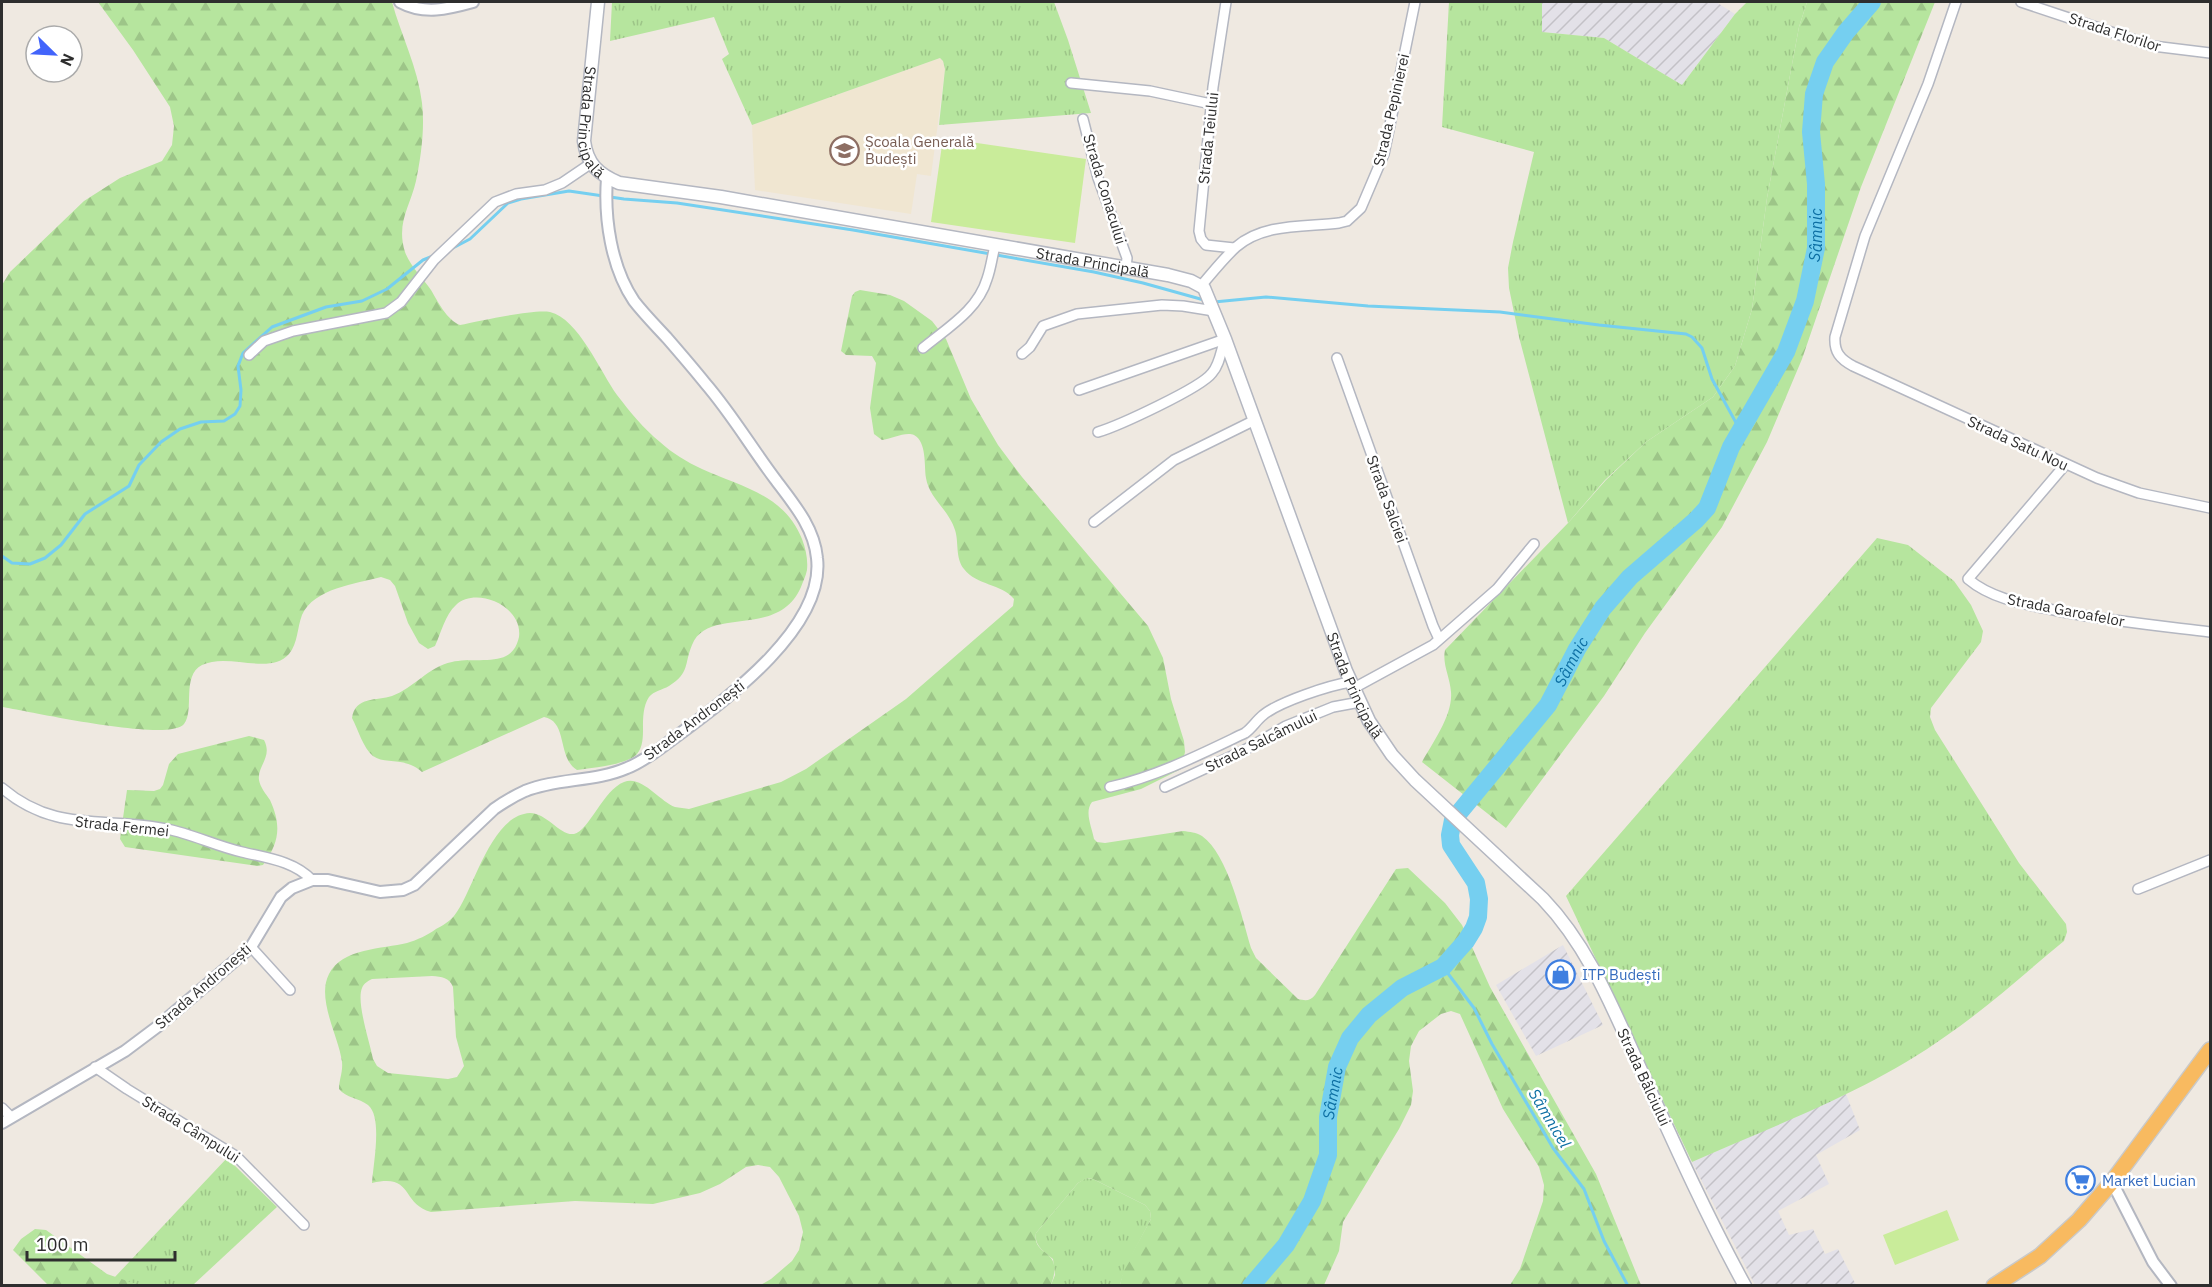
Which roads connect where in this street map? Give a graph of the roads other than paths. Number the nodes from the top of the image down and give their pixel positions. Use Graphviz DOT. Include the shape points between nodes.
graph roads {
  1 [pos="400,2"];
  2 [pos="473,2"];
  3 [pos="598,2"];
  4 [pos="1226,2"];
  5 [pos="1415,2"];
  6 [pos="1956,2"];
  7 [pos="2021,2"];
  8 [pos="2211,54"];
  9 [pos="1071,83"];
  10 [pos="1211,104"];
  11 [pos="1083,119"];
  12 [pos="590,164"];
  13 [pos="606,188"];
  14 [pos="994,247"];
  15 [pos="1234,248"];
  16 [pos="1126,263"];
  17 [pos="1203,288"];
  18 [pos="1213,309"];
  19 [pos="1225,339"];
  20 [pos="923,348"];
  21 [pos="1022,354"];
  22 [pos="249,355"];
  23 [pos="1337,358"];
  24 [pos="1079,390"];
  25 [pos="1255,420"];
  26 [pos="1098,432"];
  27 [pos="2065,465"];
  28 [pos="2211,508"];
  29 [pos="1094,522"];
  30 [pos="1534,544"];
  31 [pos="2211,632"];
  32 [pos="1439,639"];
  33 [pos="1352,685"];
  34 [pos="1360,702"];
  35 [pos="1110,787"];
  36 [pos="1165,787"];
  37 [pos="2,788"];
  38 [pos="2211,860"];
  39 [pos="312,880"];
  40 [pos="1525,881"];
  41 [pos="2138,889"];
  42 [pos="251,947"];
  43 [pos="290,990"];
  44 [pos="2211,1050"];
  45 [pos="95,1068"];
  46 [pos="2,1108"];
  47 [pos="6,1120"];
  48 [pos="2112,1182"];
  49 [pos="304,1225"];
  50 [pos="1745,1286"];
  51 [pos="1994,1286"];
  52 [pos="2171,1286"];
  1 -- 2 [label="street" via="436,10"];
  3 -- 12 [label="main road, Strada Principală" via="584,141"];
  4 -- 10 [label="street, Strada Teiului"];
  5 -- 15 [label="street, Strada Pepinierei" via="1384,154 1361,208 1347,221 1271,230"];
  6 -- 27 [label="street, Strada Satu Nou" via="1928,84 1865,236 1835,346 1841,358 1853,366"];
  7 -- 8 [label="street, Strada Florilor" via="2153,46"];
  9 -- 10 [label="street" via="1150,91"];
  10 -- 15 [label="street, Strada Teiului" via="1200,236 1206,245"];
  11 -- 16 [label="street, Strada Conacului"];
  12 -- 13 [label="main road, Strada Principală"];
  12 -- 22 [label="street" via="545,190 495,202 434,260 401,302 386,312 293,331 264,341"];
  13 -- 14 [label="main road, Strada Principală" via="619,183 721,197"];
  13 -- 39 [label="street, Strada Andronești" via="617,263 634,300 707,385 812,534 818,572 809,602 792,633 765,664 656,751 628,768 538,787 508,800 424,877 403,890 380,892"];
  14 -- 16 [label="main road, Strada Principală"];
  14 -- 20 [label="street" via="987,279 973,305"];
  15 -- 17 [label="street, Strada Pepinierei"];
  16 -- 17 [label="main road, Strada Principală"];
  17 -- 18 [label="main road, Strada Principală"];
  18 -- 19 [label="main road, Strada Principală"];
  18 -- 21 [label="street" via="1162,305 1077,314 1044,326"];
  19 -- 24 [label="street"];
  19 -- 25 [label="main road, Strada Principală"];
  19 -- 26 [label="street" via="1215,369 1202,383"];
  23 -- 32 [label="street, Strada Salciei"];
  25 -- 29 [label="street" via="1174,460"];
  25 -- 33 [label="main road, Strada Principală"];
  27 -- 28 [label="street, Strada Satu Nou" via="2132,491"];
  27 -- 31 [label="street, Strada Garoafelor" via="1968,579 1991,594 2031,605 2117,621"];
  30 -- 32 [label="street" via="1497,589"];
  32 -- 33 [label="street"];
  33 -- 34 [label="main road, Strada Principală"];
  33 -- 35 [label="street" via="1331,686 1283,704 1262,715 1245,733 1173,767"];
  34 -- 36 [label="street, Strada Salcâmului" via="1333,707 1287,726"];
  34 -- 40 [label="main road, Strada Principală" via="1392,755"];
  37 -- 39 [label="street, Strada Fermei" via="25,804 60,819 167,829 292,865"];
  38 -- 41 [label="street"];
  39 -- 42 [label="street, Strada Andronești" via="281,897"];
  40 -- 50 [label="main road, Strada Bâlciului" via="1563,920 1587,957"];
  42 -- 43 [label="street"];
  42 -- 45 [label="street, Strada Andronești" via="157,1027"];
  44 -- 48 [label="highway"];
  45 -- 47 [label="street, Strada Andronești"];
  45 -- 49 [label="street, Strada Câmpului" via="236,1155"];
  46 -- 47 [label="street"];
  48 -- 51 [label="highway" via="2060,1240"];
  48 -- 52 [label="street" via="2153,1262"];
}
